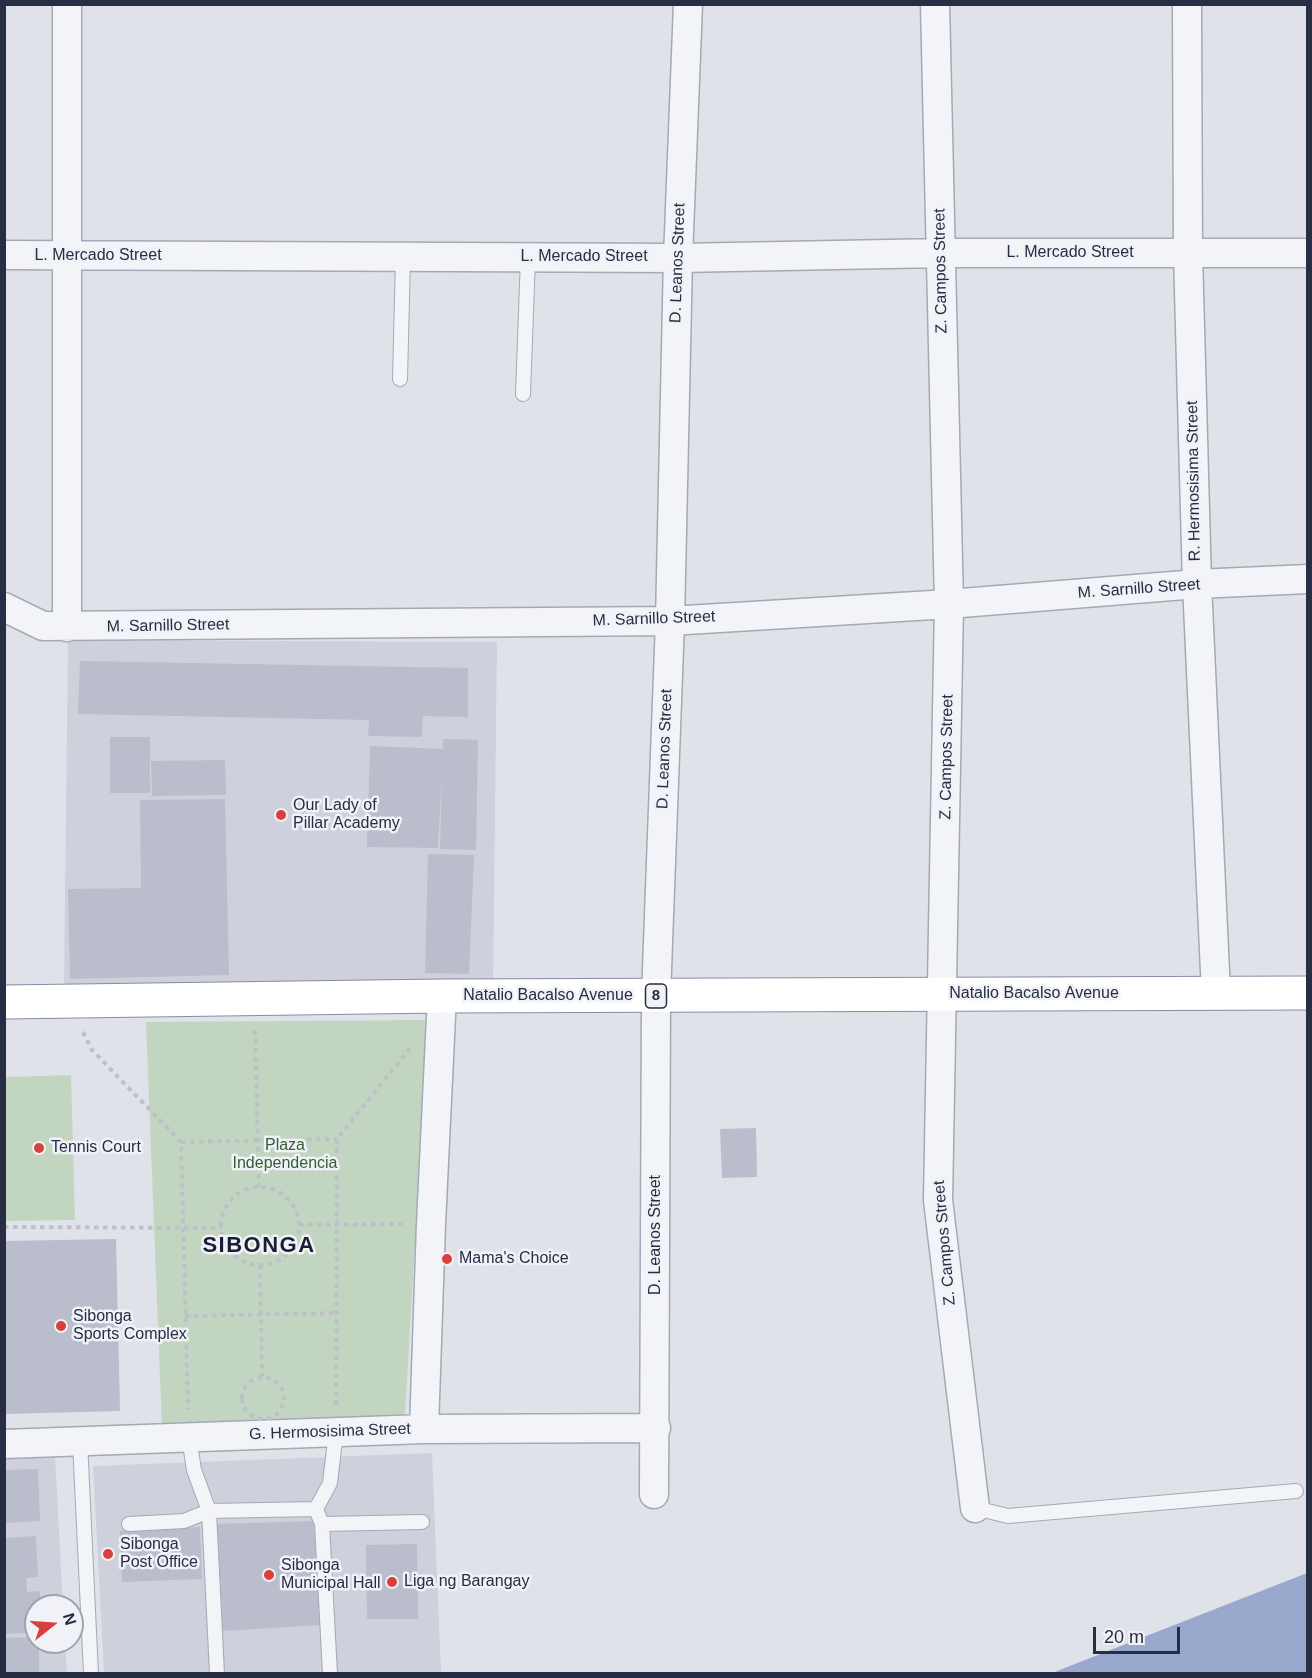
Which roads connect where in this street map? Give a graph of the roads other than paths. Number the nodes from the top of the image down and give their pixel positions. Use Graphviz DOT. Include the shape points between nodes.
graph roads {
  1 [pos="67,4"];
  2 [pos="688,4"];
  3 [pos="935,4"];
  4 [pos="1187,4"];
  5 [pos="941,253"];
  6 [pos="1308,253"];
  7 [pos="1188,254"];
  8 [pos="4,255"];
  9 [pos="67,256"];
  10 [pos="403,257"];
  11 [pos="528,257"];
  12 [pos="678,258"];
  13 [pos="400,379"];
  14 [pos="523,394"];
  15 [pos="1308,579"];
  16 [pos="1197,584"];
  17 [pos="949,604"];
  18 [pos="4,607"];
  19 [pos="670,621"];
  20 [pos="67,627"];
  21 [pos="1216,993"];
  22 [pos="1308,993"];
  23 [pos="943,994"];
  24 [pos="442,996"];
  25 [pos="656,996"];
  26 [pos="4,1002"];
  27 [pos="656,1428"];
  28 [pos="424,1429"];
  29 [pos="336,1432"];
  30 [pos="189,1437"];
  31 [pos="80,1441"];
  32 [pos="4,1444"];
  33 [pos="1296,1491"];
  34 [pos="654,1494"];
  35 [pos="975,1508"];
  36 [pos="316,1509"];
  37 [pos="209,1511"];
  38 [pos="422,1522"];
  39 [pos="129,1524"];
  40 [pos="322,1524"];
  41 [pos="91,1674"];
  42 [pos="217,1674"];
  43 [pos="330,1674"];
  1 -- 9 [label="street"];
  2 -- 12 [label="street, D. Leanos Street"];
  3 -- 5 [label="street, Z. Campos Street"];
  4 -- 7 [label="street, R. Hermosisima Street"];
  5 -- 7 [label="street, L. Mercado Street"];
  5 -- 12 [label="street, L. Mercado Street"];
  5 -- 17 [label="street, Z. Campos Street"];
  6 -- 7 [label="street, L. Mercado Street"];
  7 -- 16 [label="street, R. Hermosisima Street"];
  8 -- 9 [label="street, L. Mercado Street"];
  9 -- 10 [label="street, L. Mercado Street"];
  9 -- 20 [label="street"];
  10 -- 11 [label="street, L. Mercado Street"];
  10 -- 13 [label="lane"];
  11 -- 12 [label="street, L. Mercado Street"];
  11 -- 14 [label="lane"];
  12 -- 19 [label="street, D. Leanos Street"];
  15 -- 16 [label="street, M. Sarnillo Street"];
  16 -- 17 [label="street, M. Sarnillo Street"];
  16 -- 21 [label="street, R. Hermosisima Street"];
  17 -- 19 [label="street, M. Sarnillo Street"];
  17 -- 23 [label="street, Z. Campos Street"];
  18 -- 20 [label="street, M. Sarnillo Street" via="43,626"];
  19 -- 20 [label="street, M. Sarnillo Street"];
  19 -- 25 [label="street, D. Leanos Street"];
  21 -- 22 [label="highway, Natalio Bacalso Avenue / 8"];
  21 -- 23 [label="highway, Natalio Bacalso Avenue / 8"];
  23 -- 25 [label="highway, Natalio Bacalso Avenue / 8"];
  23 -- 35 [label="street, Z. Campos Street" via="938,1200"];
  24 -- 25 [label="highway, Natalio Bacalso Avenue / 8"];
  24 -- 26 [label="highway, Natalio Bacalso Avenue / 8"];
  24 -- 28 [label="street"];
  25 -- 27 [label="street, D. Leanos Street"];
  27 -- 28 [label="street, G. Hermosisima Street"];
  27 -- 34 [label="street, D. Leanos Street"];
  28 -- 29 [label="street, G. Hermosisima Street"];
  29 -- 30 [label="street, G. Hermosisima Street"];
  29 -- 36 [label="lane" via="330,1483"];
  30 -- 31 [label="street, G. Hermosisima Street"];
  30 -- 37 [label="lane" via="194,1470"];
  31 -- 32 [label="street, G. Hermosisima Street"];
  31 -- 41 [label="lane"];
  33 -- 35 [label="lane" via="1008,1516"];
  36 -- 37 [label="lane"];
  36 -- 40 [label="lane"];
  37 -- 39 [label="lane" via="184,1521"];
  37 -- 42 [label="lane"];
  38 -- 40 [label="lane"];
  40 -- 43 [label="lane"];
}
